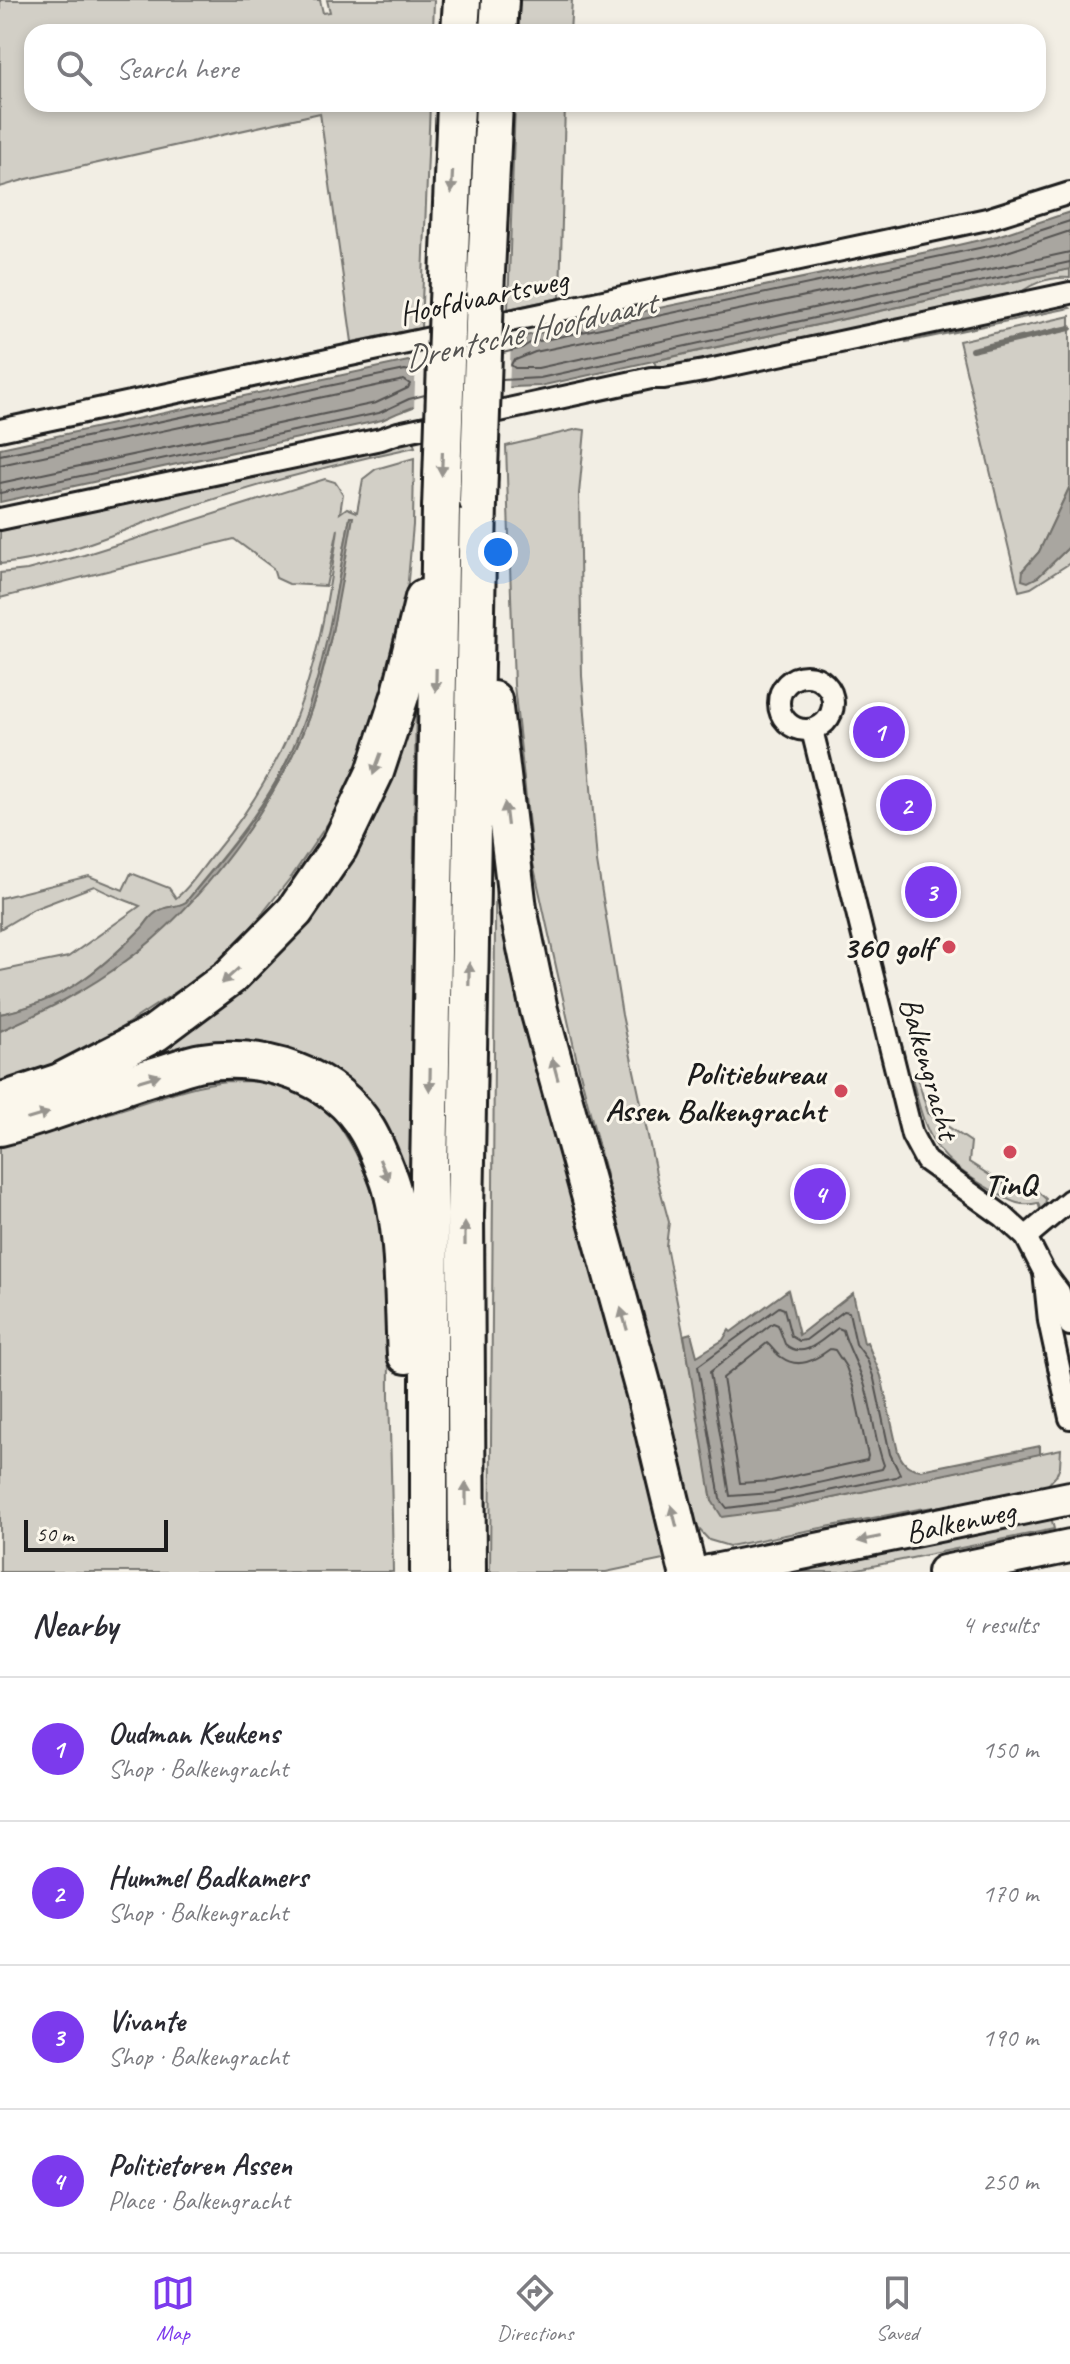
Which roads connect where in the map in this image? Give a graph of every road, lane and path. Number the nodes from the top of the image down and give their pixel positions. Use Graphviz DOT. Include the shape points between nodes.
graph roads {
  1 [pos="462,0"];
  2 [pos="500,0"];
  3 [pos="460,24"];
  4 [pos="498,24"];
  5 [pos="456,112"];
  6 [pos="494,112"];
  7 [pos="1070,193"];
  8 [pos="1070,293"];
  9 [pos="0,430"];
  10 [pos="0,519"];
  11 [pos="438,546"];
  12 [pos="478,555"];
  13 [pos="812,730"];
  14 [pos="0,1102"];
  15 [pos="0,1127"];
  16 [pos="1070,1200"];
  17 [pos="1026,1237"];
  18 [pos="1044,1272"];
  19 [pos="1070,1325"];
  20 [pos="1070,1418"];
  21 [pos="428,1471"];
  22 [pos="1070,1498"];
  23 [pos="1070,1546"];
  24 [pos="429,1572"];
  25 [pos="467,1572"];
  26 [pos="688,1572"];
  27 [pos="709,1572"];
  28 [pos="944,1572"];
  1 -- 3 [label="highway"];
  2 -- 4 [label="highway"];
  5 -- 11 [label="highway, one-way, bridge"];
  6 -- 12 [label="highway, bridge"];
  7 -- 9 [label="street, Hoofdvaartsweg" via="987,219"];
  8 -- 10 [label="street"];
  11 -- 14 [label="highway, one-way" via="375,772 339,847 295,911 230,977 155,1033 60,1082"];
  11 -- 21 [label="highway, one-way"];
  25 -- 12 [label="highway, one-way" via="465,1215"];
  26 -- 12 [label="highway, one-way" via="645,1394 539,1010 518,909"];
  13 -- 17 [label="street, Balkengracht" via="912,1135 926,1161"];
  15 -- 21 [label="highway, one-way" via="202,1062 258,1061 296,1071 345,1103 367,1128 390,1182 398,1226 406,1366"];
  16 -- 17 [label="street"];
  17 -- 18 [label="street, Balkengracht"];
  18 -- 19 [label="street, Balkengracht" via="1059,1292"];
  18 -- 20 [label="street, Balkengracht"];
  21 -- 24 [label="highway"];
  22 -- 27 [label="main road, Balkenweg, one-way"];
  23 -- 28 [label="main road, Balkenweg"];
}
